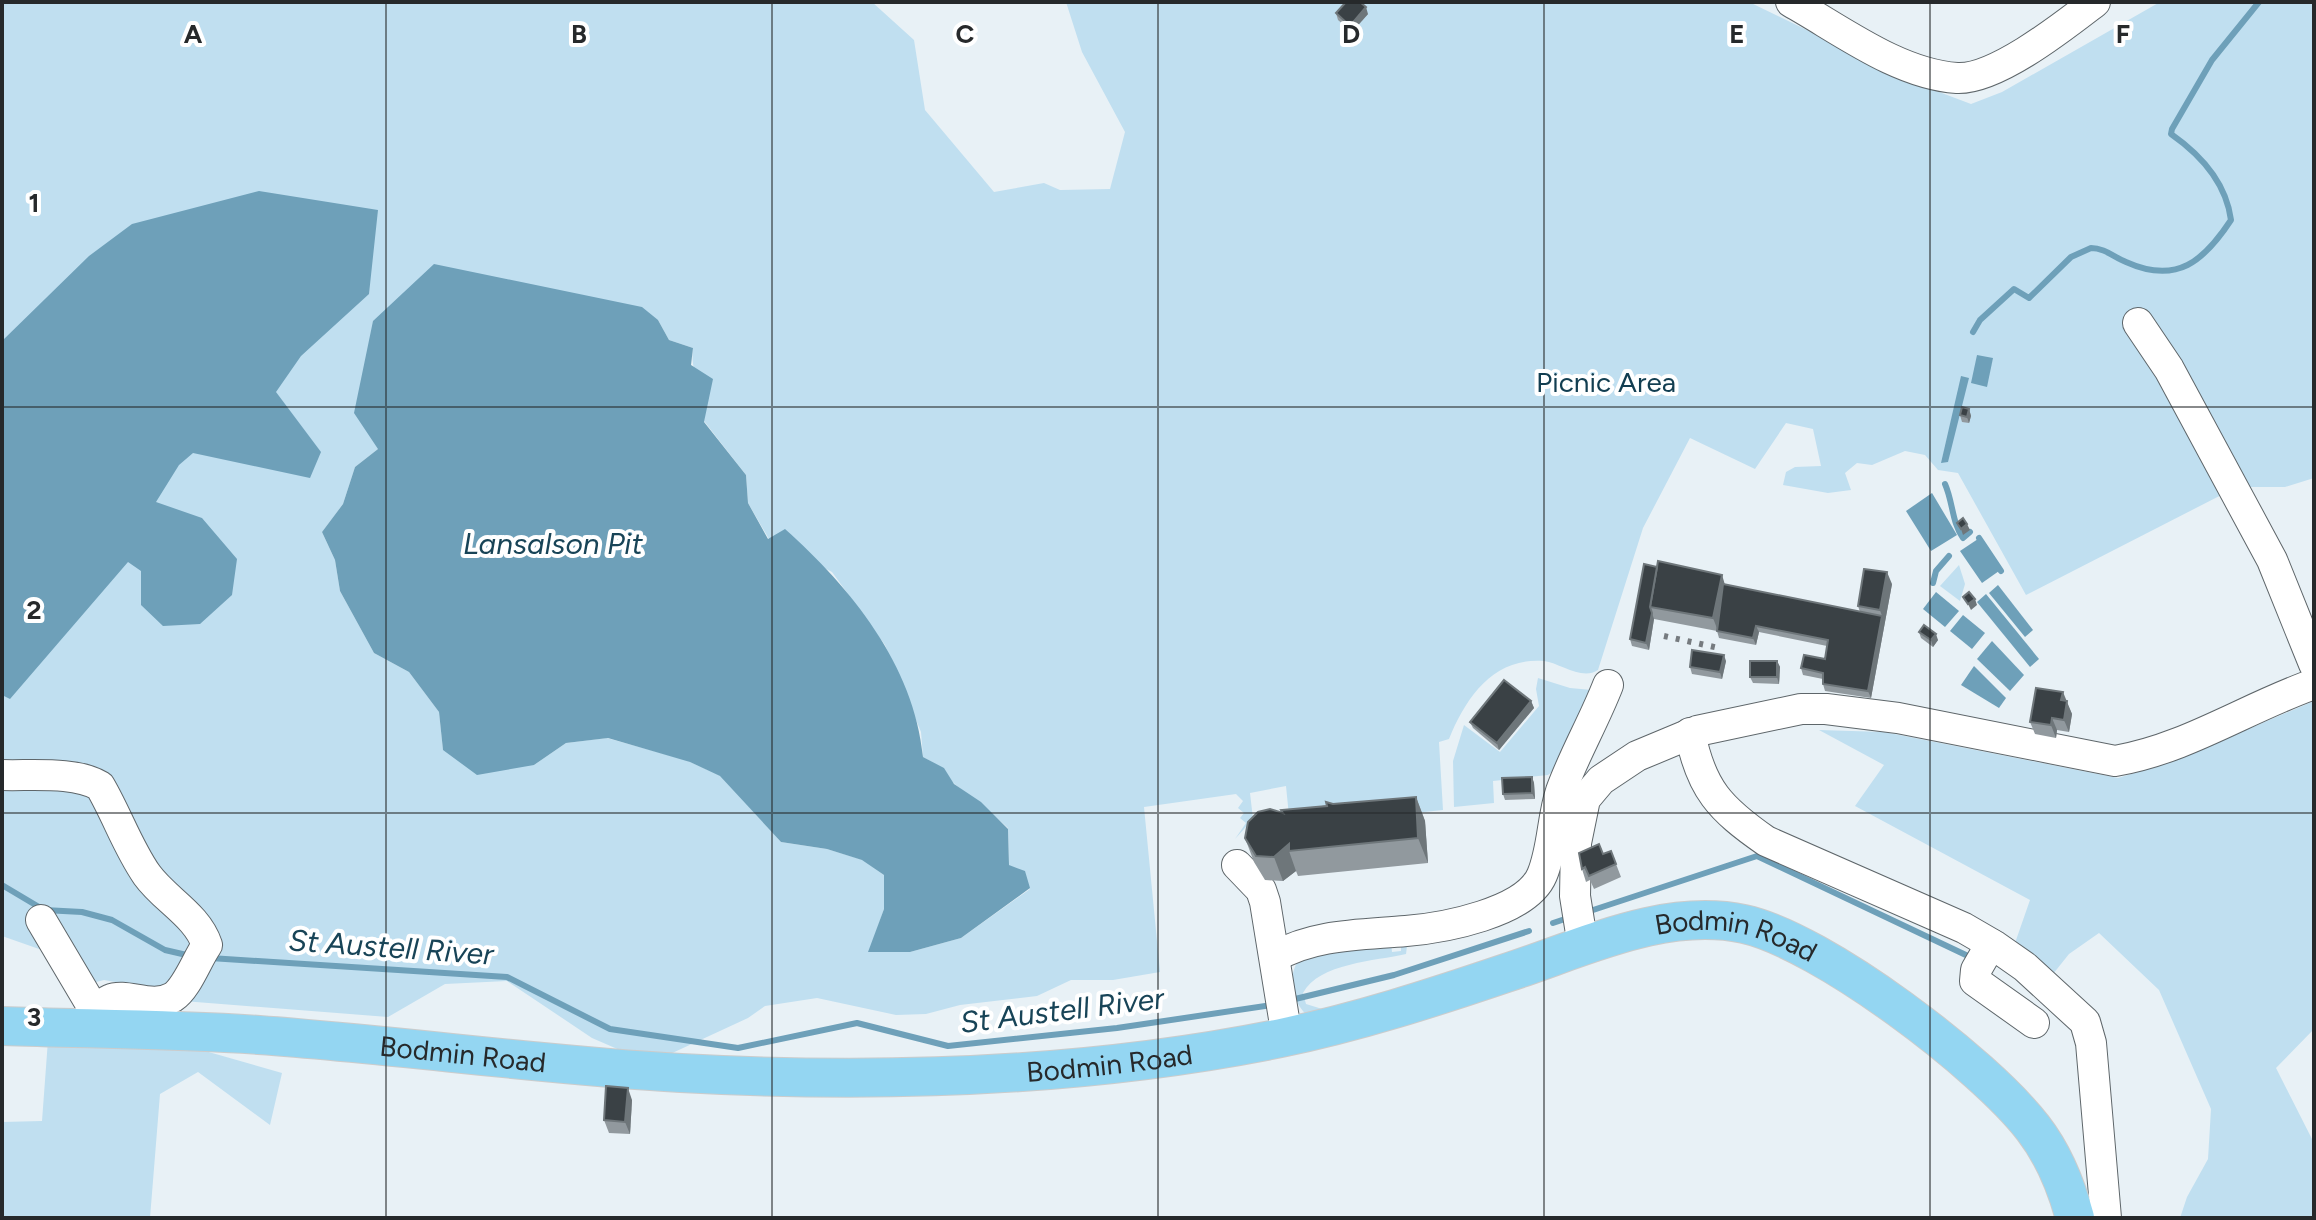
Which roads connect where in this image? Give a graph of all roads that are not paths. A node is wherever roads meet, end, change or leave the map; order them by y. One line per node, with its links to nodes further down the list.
1 (1791, 2): 2 (lane)
2 (2095, 2)
3 (2138, 323): 4 (lane)
4 (2314, 664)
5 (2314, 684): 7 (lane)
6 (1608, 685): 13 (lane)
7 (1690, 733): 11 (lane); 12 (lane)
8 (2, 775): 15 (lane)
9 (1237, 865): 13 (lane)
10 (41, 920): 15 (lane)
11 (1580, 928): 14 (main road, Bodmin Road); 18 (main road, Bodmin Road)
12 (1991, 944): 16 (lane); 19 (lane)
13 (1275, 957): 14 (lane)
14 (1284, 1017): 15 (main road, Bodmin Road)
15 (95, 1021): 17 (main road, Bodmin Road)
16 (2034, 1023)
17 (2, 1026)
18 (2075, 1218)
19 (2106, 1218)

